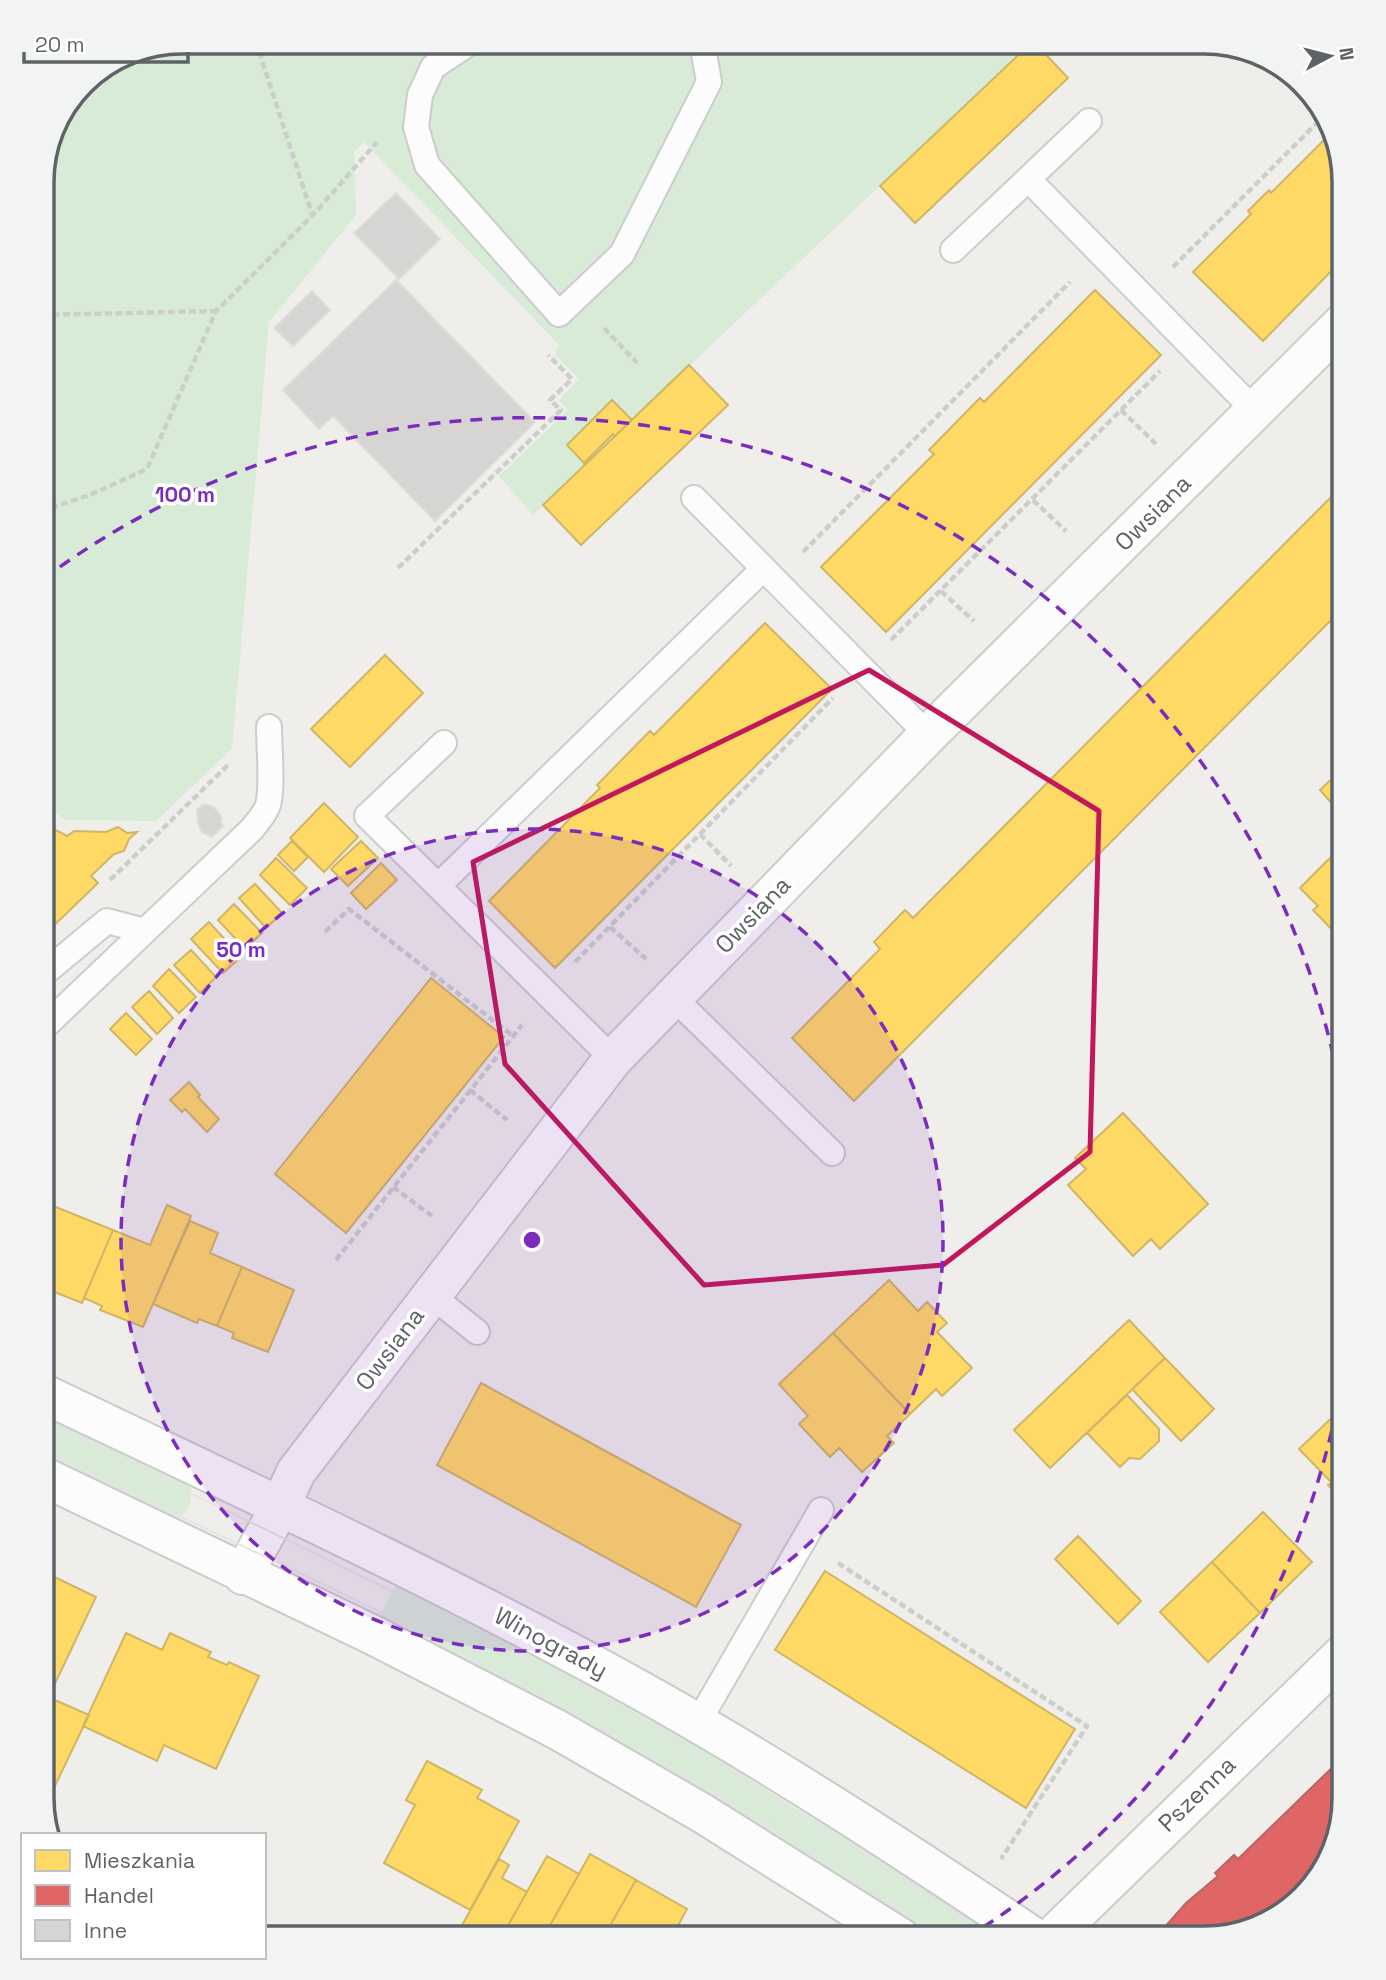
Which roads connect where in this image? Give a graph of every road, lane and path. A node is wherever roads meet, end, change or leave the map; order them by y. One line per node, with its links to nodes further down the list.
1 (260, 55): 8 (path)
2 (451, 55): 3 (lane)
3 (704, 55)
4 (1089, 121): 7 (lane)
5 (1317, 123): 10 (path)
6 (381, 137): 8 (path)
7 (1028, 179): 9 (lane); 18 (lane)
8 (313, 215): 11 (path)
9 (953, 250)
10 (1170, 271)
11 (216, 311): 12 (path); 22 (path)
12 (55, 315)
13 (602, 325): 16 (path)
14 (1332, 334): 18 (street, Owsiana)
15 (547, 354): 24 (path)
16 (637, 363)
17 (1121, 410): 19 (path)
18 (1254, 410): 29 (street, Owsiana)
19 (1158, 446)
20 (694, 498): 25 (lane)
21 (1033, 500): 23 (path)
22 (55, 506)
23 (1071, 536)
24 (398, 568)
25 (763, 569): 29 (lane); 35 (lane)
26 (941, 591): 27 (path)
27 (980, 627)
28 (270, 727): 37 (lane)
29 (929, 735): 41 (street, Owsiana)
30 (444, 743): 35 (lane)
31 (235, 759): 34 (path)
32 (700, 834): 33 (path)
33 (737, 873)
34 (107, 883)
35 (438, 886): 44 (lane)
36 (610, 927): 39 (path)
37 (145, 931): 40 (lane); 42 (lane)
38 (325, 932): 43 (path)
39 (649, 962)
40 (55, 965)
41 (673, 997): 44 (street, Owsiana); 47 (lane)
42 (54, 1018)
43 (513, 1036)
44 (612, 1059): 50 (street, Owsiana)
45 (470, 1090): 46 (path)
46 (511, 1124)
47 (832, 1153)
48 (393, 1187): 49 (path)
49 (436, 1219)
50 (431, 1295): 51 (lane); 54 (street, Owsiana)
51 (477, 1332)
52 (54, 1399): 54 (street, Winogrady)
53 (54, 1482): 57 (street)
54 (281, 1507): 57 (street, Owsiana); 59 (street, Winogrady)
55 (821, 1510): 59 (lane)
56 (831, 1558): 60 (path)
57 (243, 1575): 61 (street)
58 (1332, 1664): 63 (street, Pszenna)
59 (697, 1724): 62 (street, Winogrady)
60 (996, 1866)
61 (881, 1926)
62 (1017, 1926)
63 (1063, 1926)

